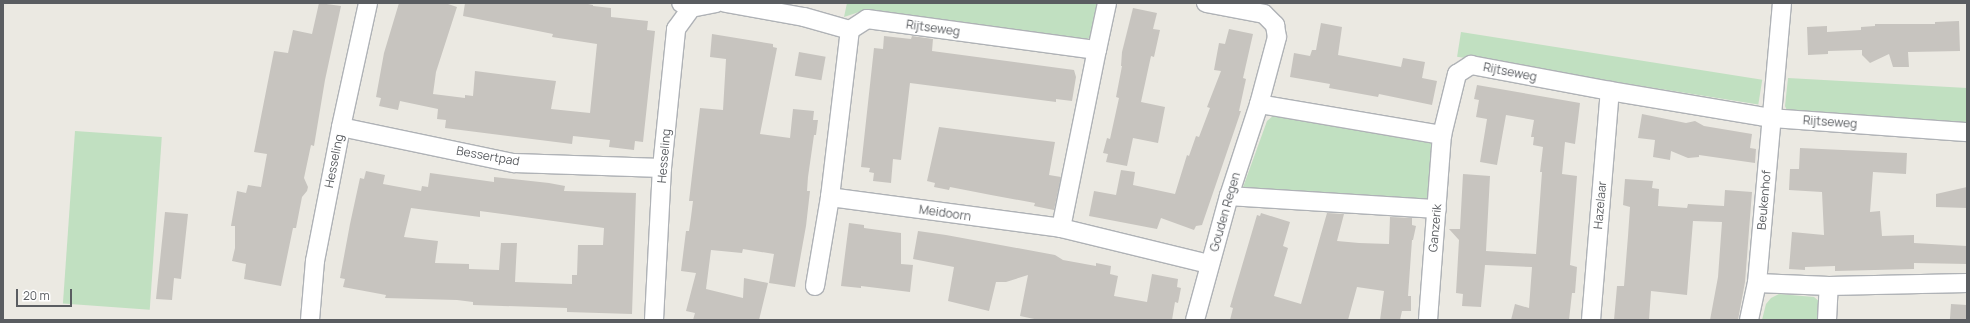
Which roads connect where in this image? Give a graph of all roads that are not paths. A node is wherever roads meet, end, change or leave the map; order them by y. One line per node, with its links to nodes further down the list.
1 (368, 3): 13 (street, Hesseling)
2 (717, 3): 7 (street)
3 (726, 3): 8 (street)
4 (1107, 3): 9 (street)
5 (1206, 3): 11 (street)
6 (1782, 3): 12 (street, Beukenhof)
7 (686, 6): 16 (street, Hesseling)
8 (850, 30): 9 (street, Rijtseweg); 18 (street)
9 (1097, 50): 20 (street)
10 (1610, 91): 12 (street, Rijtseweg); 15 (street, Rijtseweg); 30 (street, Hazelaar)
11 (1259, 104): 15 (street); 17 (street, Gouden Regen)
12 (1771, 118): 14 (street, Rijtseweg); 22 (street, Beukenhof)
13 (341, 127): 16 (street, Bessertpad); 26 (street, Hesseling)
14 (1967, 132)
15 (1442, 135): 19 (street, Ganzerik)
16 (662, 168): 27 (street, Hesseling)
17 (1229, 196): 19 (street); 21 (street, Gouden Regen)
18 (830, 197): 20 (street, Meidoorn); 24 (street)
19 (1437, 209): 29 (street, Ganzerik)
20 (1061, 228): 21 (street, Meidoorn)
21 (1210, 264): 28 (street, Gouden Regen)
22 (1757, 283): 25 (street); 31 (street, Beukenhof)
23 (1967, 283): 25 (street)
24 (815, 286)
25 (1829, 286): 32 (street)
26 (310, 320)
27 (654, 320)
28 (1195, 320)
29 (1428, 320)
30 (1591, 320)
31 (1749, 320)
32 (1827, 320)

